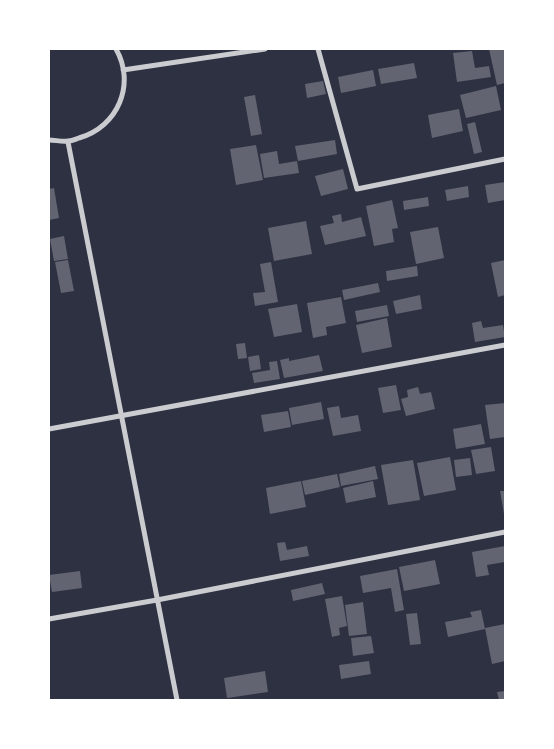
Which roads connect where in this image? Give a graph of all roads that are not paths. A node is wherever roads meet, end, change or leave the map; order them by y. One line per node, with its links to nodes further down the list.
1 (116, 49): 4 (street)
2 (265, 49): 4 (street)
3 (318, 49): 7 (street)
4 (124, 70): 6 (street)
5 (49, 140): 6 (street)
6 (68, 142): 9 (street)
7 (505, 159)
8 (505, 345): 9 (street)
9 (121, 415): 10 (street); 12 (street)
10 (49, 429)
11 (505, 532): 12 (street)
12 (157, 600): 13 (street); 14 (street)
13 (49, 619)
14 (177, 700)

